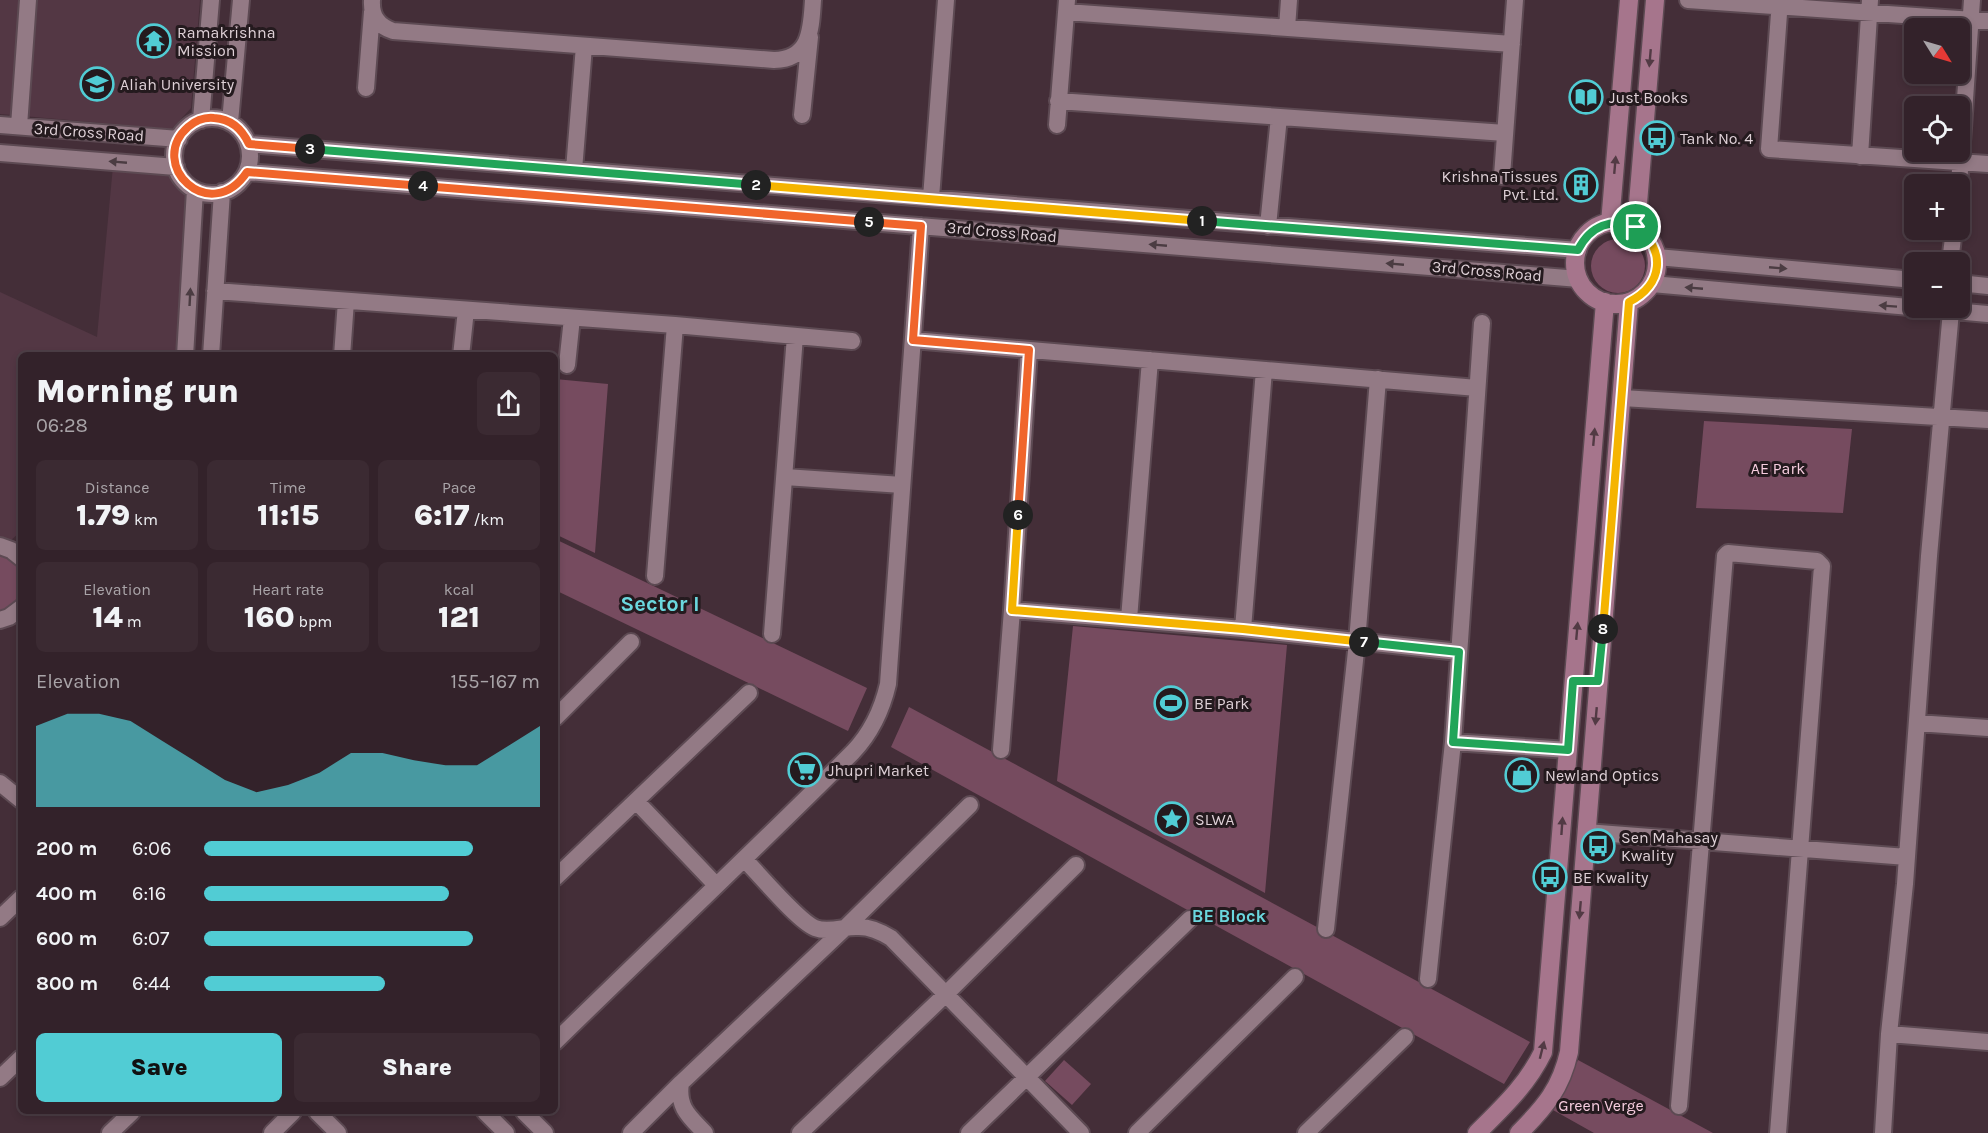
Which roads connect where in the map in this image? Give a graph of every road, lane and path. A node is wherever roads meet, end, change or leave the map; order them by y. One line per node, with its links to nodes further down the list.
1 (28, 0): 31 (street)
2 (211, 0): 27 (street)
3 (241, 0): 28 (street)
4 (813, 0): 19 (street)
5 (945, 0): 50 (street)
6 (1289, 0): 18 (street)
7 (1515, 0): 20 (street)
8 (1629, 0): 54 (main road, one-way to 8)
9 (1655, 0): 57 (main road, one-way to 57)
10 (1688, 0): 12 (street)
11 (1972, 0): 16 (street)
12 (1779, 3): 15 (street); 36 (street)
13 (372, 6): 21 (street); 22 (street)
14 (1066, 6): 18 (street); 24 (street)
15 (1870, 6): 16 (street); 36 (street)
16 (1971, 20): 17 (street); 23 (street)
17 (1988, 21)
18 (1287, 28): 20 (street)
19 (810, 36): 21 (street); 25 (street)
20 (1512, 44): 32 (street)
21 (584, 46): 42 (street)
22 (366, 88)
23 (1966, 96)
24 (1059, 101): 26 (street); 29 (street)
25 (802, 115)
26 (1279, 117): 32 (street); 55 (street)
27 (201, 120): 28 (street); 33 (street)
28 (230, 122): 34 (street)
29 (1057, 125)
30 (0, 126): 31 (street, 3rd Cross Road)
31 (19, 126): 33 (street, 3rd Cross Road)
32 (1505, 133): 44 (street)
33 (179, 139): 41 (street)
34 (249, 144): 40 (street, 3rd Cross Road); 43 (street)
35 (0, 153): 41 (street, one-way to 35)
36 (1860, 156): 37 (street)
37 (1904, 158)
38 (1970, 162): 39 (street)
39 (1988, 164)
40 (516, 166): 42 (street, 3rd Cross Road); 49 (street)
41 (176, 167): 46 (street)
42 (574, 170): 45 (street, 3rd Cross Road)
43 (247, 172): 47 (street); 49 (street, 3rd Cross Road)
44 (1502, 176)
45 (664, 177): 48 (street, 3rd Cross Road); 51 (street)
46 (195, 190): 47 (street); 88 (street, one-way to 46)
47 (222, 192): 71 (street)
48 (853, 192): 50 (street, 3rd Cross Road); 52 (street)
49 (513, 194): 51 (street, 3rd Cross Road)
50 (931, 198): 53 (street, 3rd Cross Road)
51 (662, 206): 52 (street, 3rd Cross Road)
52 (852, 220): 56 (street, 3rd Cross Road)
53 (1198, 221): 55 (street, 3rd Cross Road); 60 (street)
54 (1610, 223): 57 (main road); 61 (main road)
55 (1268, 225): 58 (street, 3rd Cross Road)
56 (921, 226): 60 (street, 3rd Cross Road, one-way to 56); 85 (street)
57 (1636, 227): 62 (main road)
58 (1325, 230): 59 (street, 3rd Cross Road); 63 (street)
59 (1490, 243): 61 (street, 3rd Cross Road); 64 (street)
60 (1196, 248): 63 (street, 3rd Cross Road)
61 (1578, 250): 66 (main road)
62 (1657, 257): 65 (street, one-way to 65); 68 (main road)
63 (1322, 258): 64 (street, 3rd Cross Road, one-way to 63)
64 (1486, 271): 66 (street, 3rd Cross Road)
65 (1862, 276): 67 (street); 75 (street)
66 (1579, 279): 73 (main road)
67 (1904, 279)
68 (1652, 284): 74 (main road); 75 (street, one-way to 68)
69 (1970, 284): 70 (street)
70 (1988, 286)
71 (215, 291): 72 (street); 89 (street)
72 (346, 301): 77 (street); 90 (street)
73 (1605, 302): 74 (main road); 110 (main road, one-way to 73)
74 (1629, 302): 97 (main road)
75 (1860, 304): 76 (street, one-way to 75)
76 (1904, 307)
77 (466, 310): 80 (street); 91 (street)
78 (1970, 313): 79 (street)
79 (1988, 314)
80 (572, 318): 83 (street); 93 (street)
81 (1950, 318): 98 (street)
82 (1482, 323): 96 (street)
83 (675, 324): 84 (street); 102 (street)
84 (795, 336): 86 (street); 100 (street)
85 (913, 340): 87 (street); 101 (street)
86 (852, 341)
87 (1029, 350): 92 (street); 103 (street)
88 (185, 352)
89 (211, 352)
90 (342, 352)
91 (461, 352)
92 (1150, 360): 94 (street); 104 (street)
93 (567, 365)
94 (1264, 370): 95 (street); 105 (street)
95 (1378, 380): 96 (street); 108 (street)
96 (1476, 388): 109 (street)
97 (1622, 398): 98 (street); 111 (main road)
98 (1941, 416): 99 (street); 114 (street)
99 (1988, 420)
100 (785, 477): 101 (street); 106 (street)
101 (902, 485): 127 (street)
102 (655, 576)
103 (1012, 610): 104 (street); 117 (street)
104 (1129, 619): 105 (street)
105 (1243, 629): 108 (street)
106 (772, 634)
107 (631, 642): 113 (street)
108 (1357, 642): 109 (street); 135 (street)
109 (1459, 652): 116 (street)
110 (1573, 681): 111 (main road); 118 (main road)
111 (1598, 681): 123 (main road, one-way to 123)
112 (749, 693): 121 (street)
113 (558, 715)
114 (1917, 723): 115 (street); 126 (street)
115 (1988, 728)
116 (1453, 742): 118 (street); 137 (street)
117 (1001, 750)
118 (1568, 750): 146 (main road, one-way to 118)
119 (0, 783): 120 (street)
120 (18, 798)
121 (636, 801): 129 (street); 130 (street)
122 (970, 805): 134 (street)
123 (1586, 831): 124 (street); 148 (main road, one-way to 148)
124 (1702, 841): 125 (street); 125 (street); 149 (street)
125 (1801, 849): 126 (street); 169 (street)
126 (1907, 857): 139 (street)
127 (745, 860): 130 (street); 134 (street)
128 (1076, 865): 138 (street)
129 (558, 875)
130 (716, 885): 141 (street)
131 (18, 901): 132 (street)
132 (0, 918)
133 (1190, 919): 145 (street)
134 (845, 928): 138 (street); 147 (street)
135 (1326, 929)
136 (1296, 977): 165 (street)
137 (1428, 979)
138 (946, 994): 145 (street); 162 (street)
139 (1889, 1034): 142 (street); 170 (street)
140 (1405, 1037): 166 (street)
141 (558, 1039)
142 (1988, 1042)
143 (18, 1061): 144 (street)
144 (0, 1078)
145 (1028, 1078): 163 (street); 164 (street)
146 (1528, 1078): 148 (main road); 167 (main road)
147 (681, 1083): 155 (street); 161 (street)
148 (1553, 1095): 168 (main road)
149 (1679, 1106)
150 (130, 1114): 156 (street)
151 (291, 1114): 157 (street)
152 (319, 1114): 158 (street)
153 (487, 1114): 159 (street)
154 (526, 1114): 160 (street)
155 (631, 1132)
156 (110, 1133)
157 (272, 1133)
158 (338, 1133)
159 (506, 1133)
160 (545, 1133)
161 (705, 1133)
162 (800, 1133)
163 (969, 1133)
164 (1081, 1133)
165 (1137, 1133)
166 (1306, 1133)
167 (1476, 1133)
168 (1519, 1133)
169 (1778, 1133)
170 (1883, 1133)

